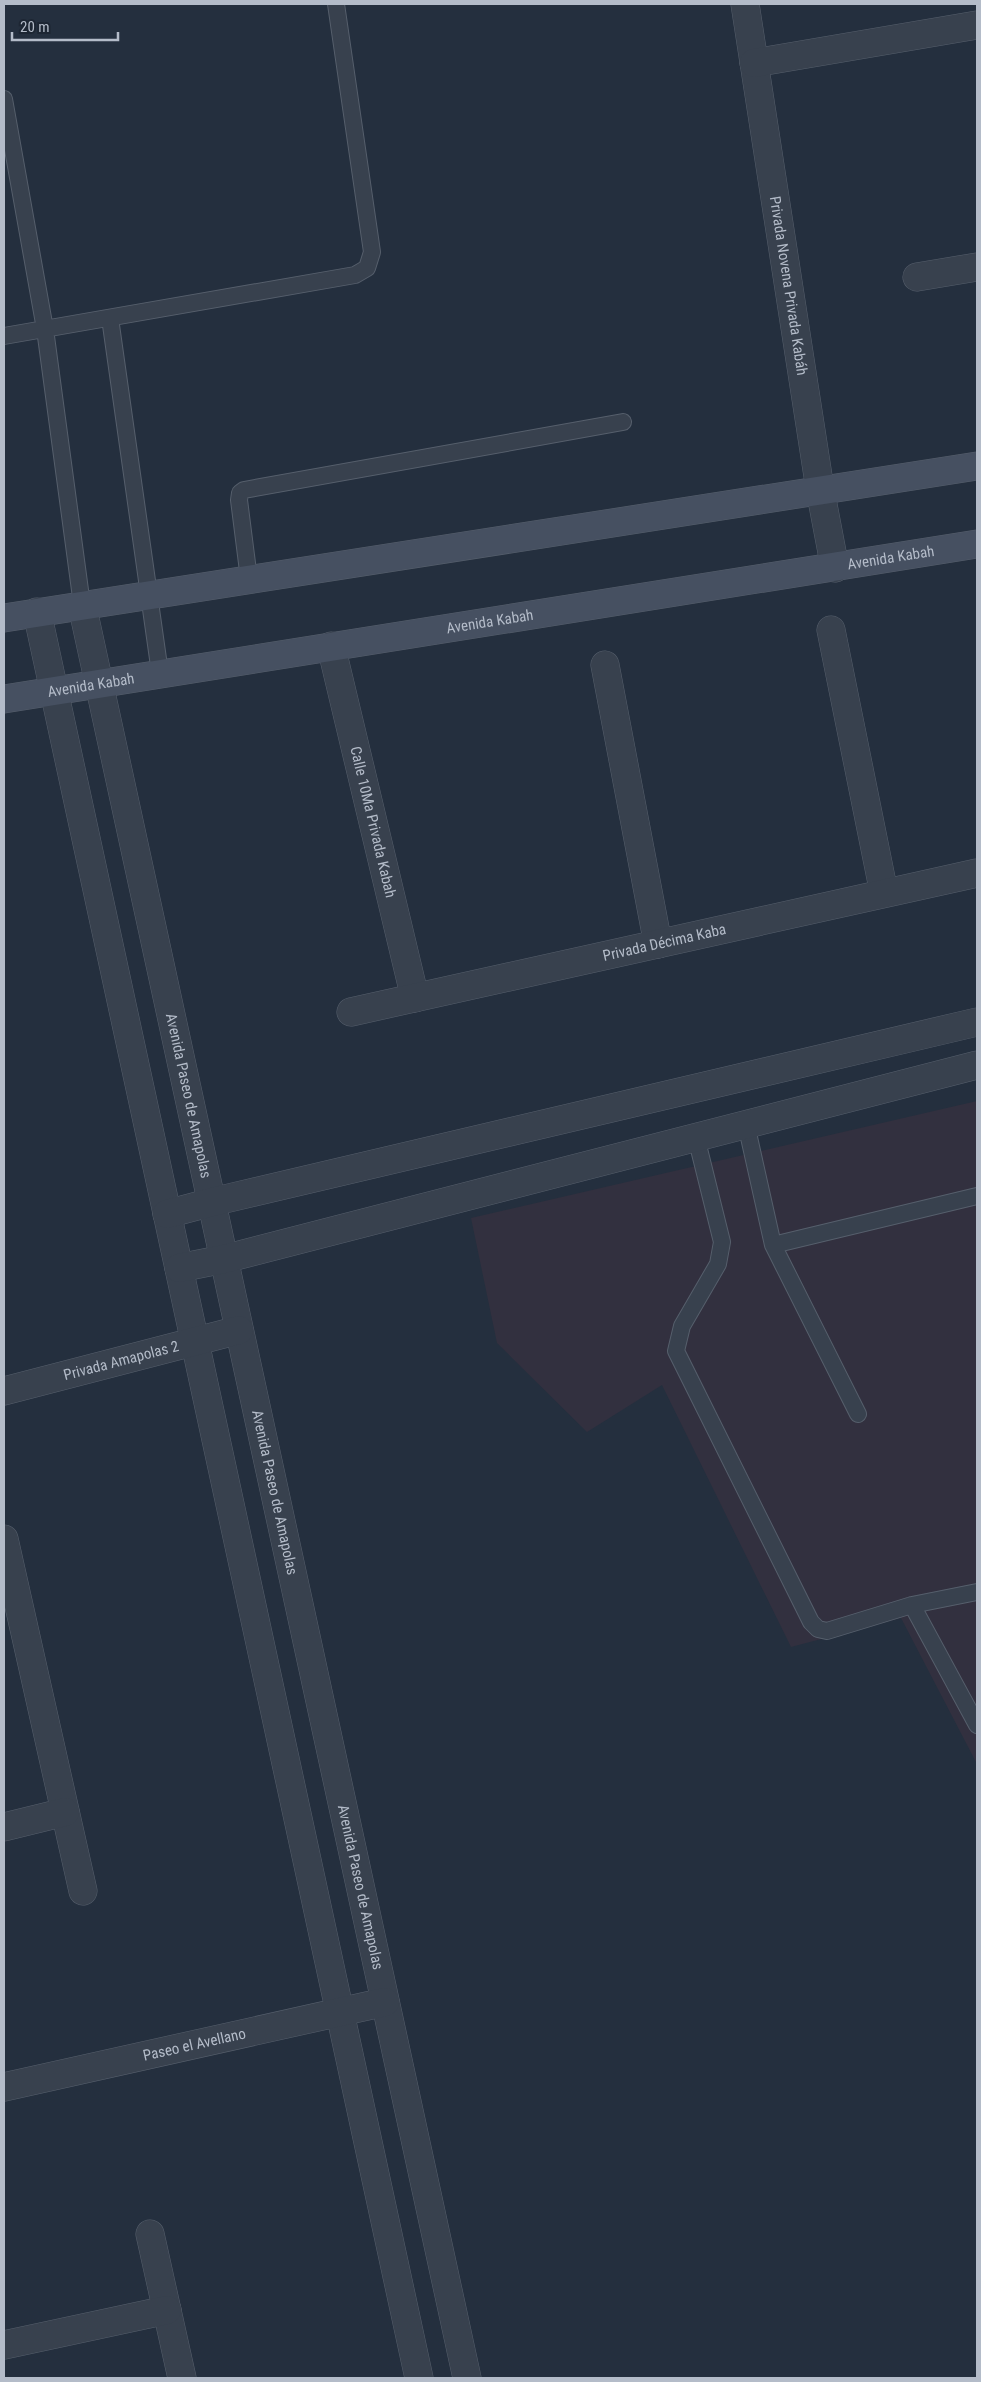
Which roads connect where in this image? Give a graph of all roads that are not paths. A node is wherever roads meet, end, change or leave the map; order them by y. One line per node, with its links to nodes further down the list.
1 (336, 4): 8 (lane)
2 (745, 4): 4 (street, Privada Novena Privada Kabáh)
3 (977, 25): 4 (street)
4 (754, 63): 13 (street, Privada Novena Privada Kabáh)
5 (4, 99): 9 (lane)
6 (977, 267): 7 (street)
7 (917, 277)
8 (110, 318): 9 (lane); 17 (lane)
9 (45, 329): 10 (lane); 18 (lane)
10 (4, 336)
11 (623, 422): 16 (lane)
12 (977, 466): 13 (main road)
13 (820, 489): 15 (street, Privada Novena Privada Kabáh); 16 (main road)
14 (977, 544): 15 (main road, Avenida Kabah)
15 (835, 568): 22 (main road, Avenida Kabah)
16 (249, 580): 17 (main road)
17 (149, 595): 18 (main road); 24 (lane)
18 (82, 605): 19 (main road); 25 (street, Avenida Paseo de Amapolas)
19 (37, 612): 20 (main road); 26 (street)
20 (4, 618)
21 (831, 630): 29 (street)
22 (331, 646): 24 (main road, Avenida Kabah); 31 (street, Calle 10Ma Privada Kabah)
23 (605, 665): 30 (street)
24 (160, 673): 25 (main road, Avenida Kabah)
25 (99, 683): 26 (main road, Avenida Kabah); 38 (street, Avenida Paseo de Amapolas)
26 (54, 690): 27 (main road, Avenida Kabah); 39 (street)
27 (4, 699)
28 (977, 873): 29 (street, Privada Décima Kaba)
29 (884, 893): 30 (street, Privada Décima Kaba)
30 (658, 944): 31 (street, Privada Décima Kaba)
31 (415, 998): 32 (street, Privada Décima Kaba)
32 (351, 1012)
33 (977, 1022): 38 (street)
34 (977, 1065): 35 (street)
35 (746, 1124): 36 (street); 40 (lane)
36 (696, 1137): 41 (street); 50 (lane)
37 (977, 1196): 40 (lane)
38 (212, 1202): 39 (street); 41 (street, Avenida Paseo de Amapolas)
39 (167, 1214): 42 (street)
40 (773, 1245): 46 (lane)
41 (224, 1258): 42 (street); 43 (street, Avenida Paseo de Amapolas)
42 (179, 1268): 44 (street)
43 (239, 1330): 44 (street, Privada Amapolas 2); 55 (street, Avenida Paseo de Amapolas)
44 (195, 1342): 45 (street, Privada Amapolas 2); 56 (street)
45 (4, 1391)
46 (858, 1414)
47 (4, 1539): 48 (street)
48 (8, 1581): 52 (street)
49 (977, 1592): 50 (lane)
50 (912, 1605): 51 (lane)
51 (977, 1725)
52 (65, 1812): 53 (street); 54 (street)
53 (4, 1826)
54 (83, 1891)
55 (385, 2002): 56 (street, Paseo el Avellano); 63 (street, Avenida Paseo de Amapolas)
56 (340, 2014): 57 (street, Paseo el Avellano); 62 (street)
57 (4, 2087)
58 (150, 2234): 59 (street)
59 (167, 2310): 60 (street); 61 (street)
60 (4, 2345)
61 (182, 2378)
62 (419, 2378)
63 (467, 2378)

